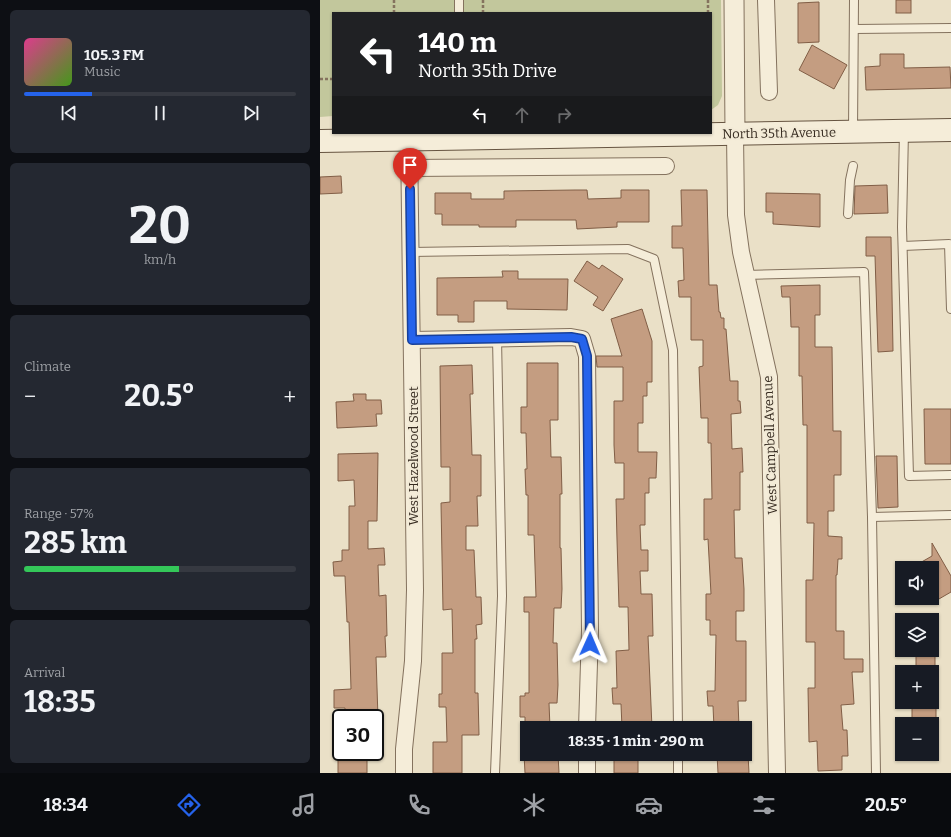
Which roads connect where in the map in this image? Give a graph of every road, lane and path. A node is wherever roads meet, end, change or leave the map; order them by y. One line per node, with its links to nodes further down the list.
1 (394, 0): 8 (path)
2 (459, 0): 9 (lane)
3 (483, 0): 10 (path)
4 (708, 0): 11 (path)
5 (734, 0): 20 (street, West Campbell Avenue)
6 (766, 0): 16 (street)
7 (854, 0): 13 (lane)
8 (394, 12)
9 (459, 12)
10 (483, 12)
11 (708, 12)
12 (951, 28): 13 (lane)
13 (855, 29): 19 (lane)
14 (320, 79): 15 (path)
15 (332, 79)
16 (769, 92)
17 (951, 130): 18 (main road, North 35th Avenue)
18 (904, 131): 19 (main road, North 35th Avenue); 29 (lane)
19 (853, 132): 20 (main road, North 35th Avenue)
20 (735, 134): 21 (main road, North 35th Avenue); 31 (street, West Campbell Avenue)
21 (462, 136): 22 (main road, North 35th Avenue)
22 (409, 139): 23 (main road, North 35th Avenue); 26 (street, West Hazelwood Street)
23 (320, 141)
24 (666, 166): 26 (street)
25 (853, 166): 27 (lane)
26 (409, 168): 30 (street, West Hazelwood Street)
27 (848, 214)
28 (950, 244): 29 (lane); 32 (lane)
29 (903, 246): 35 (lane)
30 (410, 252): 34 (street, West Hazelwood Street); 39 (lane)
31 (745, 275): 37 (lane); 46 (street, West Campbell Avenue)
32 (951, 309)
33 (497, 338): 34 (street); 38 (street); 43 (lane)
34 (412, 340): 42 (street, West Hazelwood Street)
35 (951, 475)
36 (951, 515): 37 (lane)
37 (872, 517): 47 (lane)
38 (587, 721)
39 (678, 721)
40 (587, 761): 44 (street)
41 (678, 761): 45 (lane)
42 (404, 773)
43 (495, 773)
44 (587, 773)
45 (678, 773)
46 (778, 773)
47 (876, 773)

